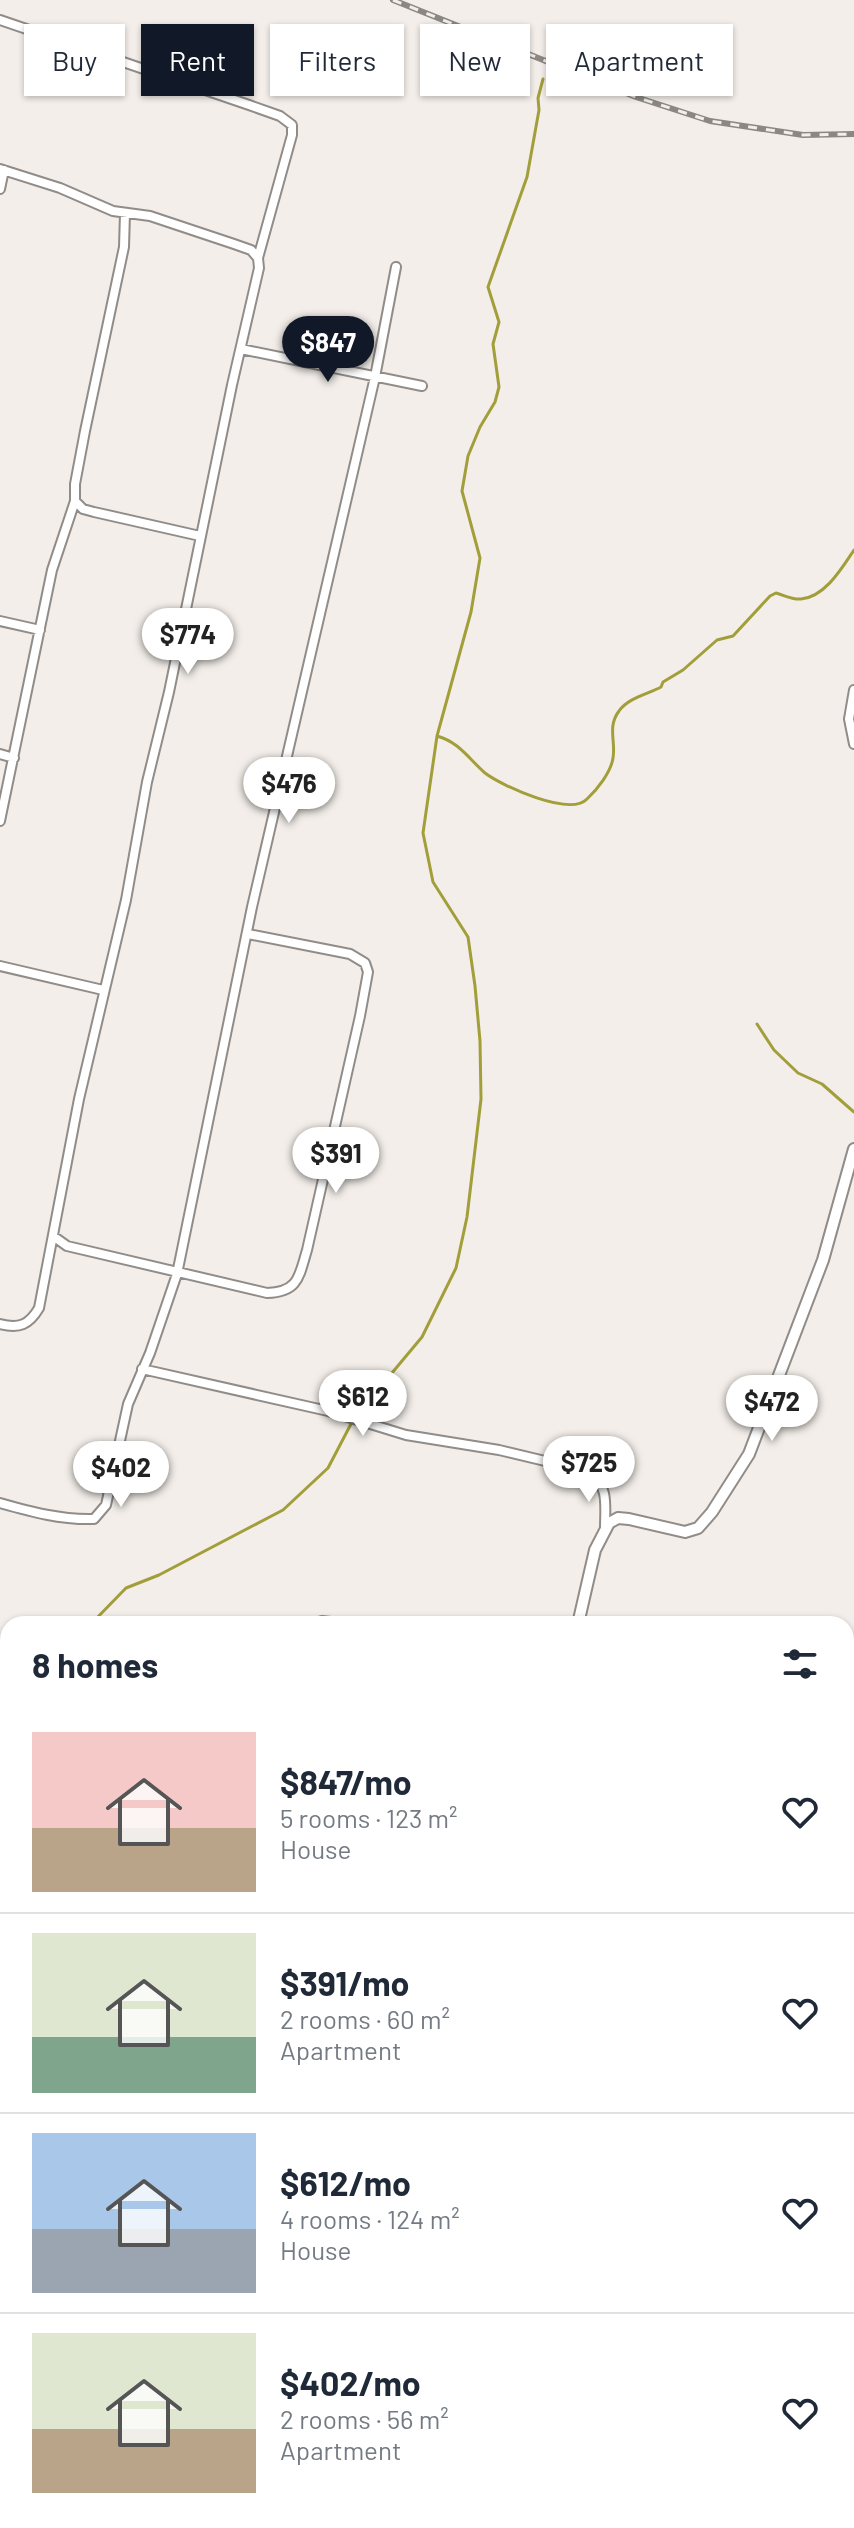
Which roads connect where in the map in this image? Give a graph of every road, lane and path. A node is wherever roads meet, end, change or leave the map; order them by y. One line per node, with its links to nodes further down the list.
1 (0, 20): 5 (street)
2 (2, 170): 3 (street); 4 (street)
3 (0, 189)
4 (125, 213): 5 (street); 10 (street)
5 (258, 258): 7 (street)
6 (396, 267): 8 (street)
7 (241, 349): 8 (street); 11 (street)
8 (375, 377): 9 (street); 20 (street)
9 (422, 386)
10 (75, 501): 11 (street); 13 (street)
11 (200, 536): 22 (street)
12 (0, 621): 13 (street)
13 (40, 630): 18 (street)
14 (854, 690): 15 (street)
15 (852, 712): 16 (street)
16 (854, 744)
17 (0, 754): 18 (street)
18 (14, 758): 19 (street)
19 (0, 821)
20 (248, 934): 25 (street); 25 (street)
21 (0, 966): 22 (street)
22 (103, 990): 24 (street)
23 (854, 1149): 29 (street)
24 (53, 1236): 25 (street); 26 (street)
25 (177, 1274): 27 (street)
26 (0, 1324)
27 (142, 1369): 28 (street); 29 (street)
28 (0, 1503)
29 (605, 1528): 30 (street)
30 (580, 1616)

